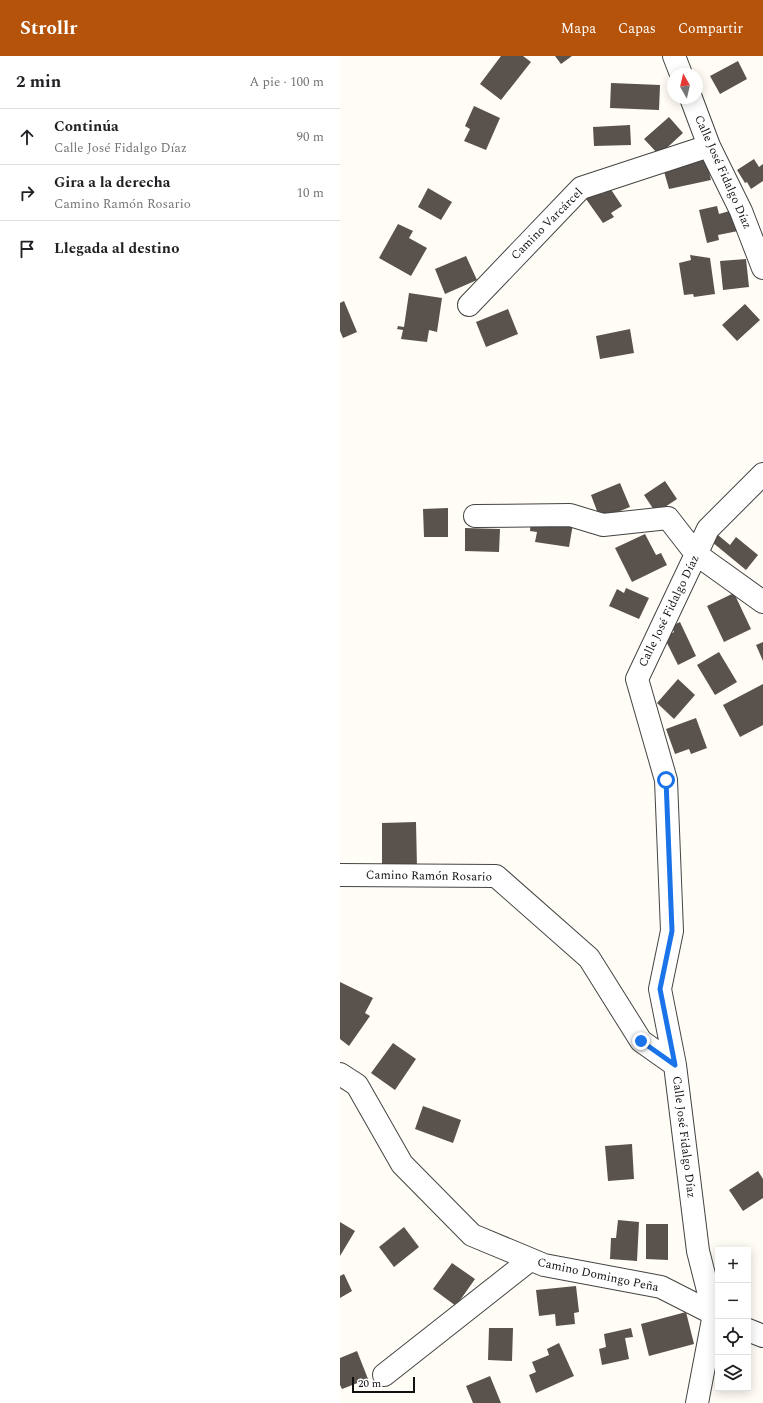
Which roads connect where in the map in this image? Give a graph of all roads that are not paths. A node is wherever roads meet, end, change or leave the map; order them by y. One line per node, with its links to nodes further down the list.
1 (674, 56): 2 (street)
2 (679, 68)
3 (693, 104): 4 (street, Calle José Fidalgo Díaz)
4 (709, 146): 5 (street, Calle José Fidalgo Díaz); 6 (street, Camino Varcárcel)
5 (763, 268)
6 (469, 305)
7 (763, 474): 9 (street, Calle José Fidalgo Díaz)
8 (475, 516): 9 (street)
9 (696, 554): 10 (street); 12 (street, Calle José Fidalgo Díaz)
10 (763, 602)
11 (340, 874): 12 (street, Camino Ramón Rosario)
12 (675, 1065): 15 (street, Calle José Fidalgo Díaz)
13 (340, 1074): 14 (street, Camino Domingo Peña)
14 (530, 1260): 16 (street, Camino Domingo Peña); 20 (street)
15 (715, 1311)
16 (715, 1314)
17 (715, 1319): 21 (street)
18 (751, 1331): 19 (street)
19 (763, 1336)
20 (384, 1375)
21 (697, 1403)

